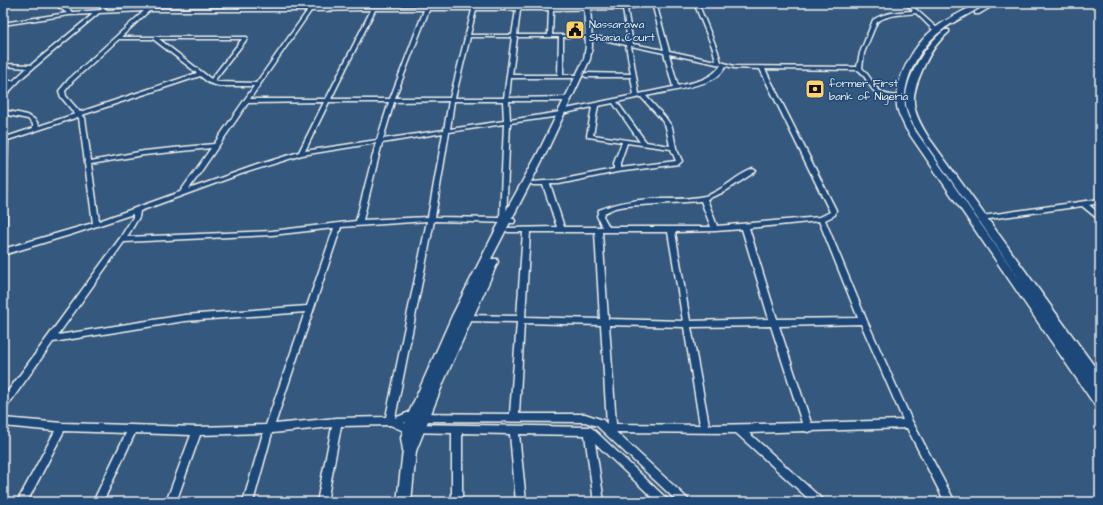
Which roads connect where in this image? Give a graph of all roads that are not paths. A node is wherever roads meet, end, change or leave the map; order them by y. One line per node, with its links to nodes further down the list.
1 (55, 3): 24 (street)
2 (99, 3): 21 (street)
3 (194, 3): 19 (street)
4 (314, 3): 20 (street)
5 (650, 3): 13 (street)
6 (654, 3): 35 (street)
7 (696, 3): 36 (street)
8 (907, 3): 23 (street)
9 (982, 3): 26 (main road)
10 (994, 3): 53 (main road)
11 (476, 6): 15 (street); 16 (street); 27 (street)
12 (589, 6): 13 (street); 17 (street); 31 (main road)
13 (627, 6): 34 (street)
14 (374, 9): 15 (street); 20 (street); 56 (street)
15 (427, 9): 57 (street)
16 (518, 9): 17 (street); 28 (street)
17 (551, 9): 29 (street)
18 (148, 10): 19 (street); 21 (street); 32 (street)
19 (189, 10): 20 (street)
20 (309, 10): 49 (street)
21 (105, 11): 22 (street)
22 (98, 12): 24 (street); 38 (street)
23 (917, 12): 26 (street); 40 (street)
24 (72, 14): 25 (street)
25 (3, 24)
26 (936, 30): 53 (main road)
27 (468, 36): 28 (street); 58 (street)
28 (514, 36): 29 (street); 42 (street)
29 (550, 36): 30 (street)
30 (561, 36): 31 (street); 43 (street)
31 (590, 37): 34 (street); 44 (main road)
32 (119, 38): 33 (street); 64 (street)
33 (154, 38): 41 (street); 46 (street)
34 (629, 44): 35 (street); 45 (street)
35 (667, 51): 36 (street); 50 (street)
36 (721, 64): 39 (street); 50 (street)
37 (3, 65): 38 (street)
38 (32, 67): 48 (street)
39 (762, 67): 40 (street); 88 (street)
40 (860, 69): 53 (street)
41 (200, 74): 46 (street); 64 (street)
42 (510, 76): 43 (street); 54 (street)
43 (560, 76): 44 (street)
44 (582, 76): 45 (street); 55 (main road); 63 (main road)
45 (633, 76): 52 (street)
46 (211, 82): 49 (street)
47 (3, 83): 48 (street)
48 (14, 83): 51 (street)
49 (258, 85): 59 (street)
50 (676, 88): 52 (street)
51 (3, 95)
52 (640, 96): 60 (street); 72 (street)
53 (905, 98): 86 (main road); 111 (main road)
54 (506, 99): 55 (street); 58 (street); 65 (street)
55 (568, 99): 63 (main road)
56 (328, 100): 57 (street); 59 (street); 73 (street)
57 (392, 100): 58 (street); 68 (street)
58 (452, 100): 67 (street)
59 (248, 101): 71 (street)
60 (615, 102): 61 (street); 70 (street)
61 (595, 106): 63 (street); 69 (street)
62 (3, 112): 66 (street)
63 (563, 113): 65 (street); 77 (main road); 90 (main road)
64 (79, 114): 66 (street); 74 (street)
65 (507, 123): 67 (street); 90 (street)
66 (36, 129): 80 (street)
67 (446, 132): 68 (street); 87 (street)
68 (379, 142): 73 (street); 89 (street)
69 (626, 142): 70 (street); 75 (street)
70 (644, 143): 72 (street)
71 (214, 146): 74 (street); 79 (street)
72 (673, 148): 75 (street)
73 (301, 153): 79 (street)
74 (87, 163): 91 (street)
75 (617, 170): 78 (street)
76 (753, 171): 81 (street)
77 (533, 183): 78 (street); 90 (main road)
78 (546, 183): 95 (street)
79 (182, 193): 84 (street)
80 (3, 197): 92 (street)
81 (703, 198): 96 (street); 98 (street)
82 (1100, 201): 83 (street)
83 (1083, 203): 85 (street); 86 (street)
84 (137, 210): 91 (street); 100 (street)
85 (1100, 217)
86 (982, 218): 110 (main road)
87 (431, 219): 89 (street); 90 (street); 117 (street)
88 (821, 219): 94 (street); 106 (street)
89 (359, 223): 93 (street)
90 (507, 223): 97 (street); 103 (main road); 113 (main road)
91 (96, 224): 101 (street)
92 (3, 225)
93 (338, 225): 100 (street); 102 (street)
94 (745, 227): 96 (street); 107 (street)
95 (561, 229): 97 (street); 98 (street)
96 (714, 229): 99 (street)
97 (527, 230): 104 (street)
98 (603, 230): 99 (street); 105 (street)
99 (671, 230): 108 (street)
100 (122, 240): 109 (street)
101 (3, 252)
102 (310, 309): 109 (street); 124 (street)
103 (465, 318): 104 (street); 113 (main road)
104 (520, 319): 105 (street); 114 (street)
105 (604, 321): 108 (street); 122 (street)
106 (863, 321): 107 (street); 118 (street)
107 (774, 323): 108 (street); 123 (street)
108 (686, 324): 127 (street)
109 (51, 339): 112 (street)
110 (1100, 384)
111 (1100, 403)
112 (3, 404)
113 (418, 417): 114 (street); 117 (street); 121 (main road)
114 (514, 417): 122 (street)
115 (3, 422): 119 (street)
116 (337, 422): 117 (street); 124 (street); 135 (street)
117 (392, 422): 121 (street)
118 (909, 424): 123 (street); 143 (street)
119 (62, 427): 120 (street); 131 (street)
120 (132, 428): 129 (street); 132 (street)
121 (414, 428): 125 (street); 136 (main road)
122 (609, 428): 127 (street); 141 (street)
123 (808, 428): 128 (street)
124 (269, 429): 129 (street); 134 (street)
125 (457, 429): 126 (street); 137 (street)
126 (514, 429): 130 (street); 138 (street)
127 (705, 429): 128 (street)
128 (738, 429): 142 (street)
129 (197, 431): 133 (street)
130 (589, 431): 139 (street); 140 (street)
131 (22, 502)
132 (98, 502)
133 (171, 502)
134 (248, 502)
135 (322, 502)
136 (404, 502)
137 (457, 502)
138 (521, 502)
139 (599, 502)
140 (664, 502)
141 (684, 502)
142 (819, 502)
143 (950, 502)

